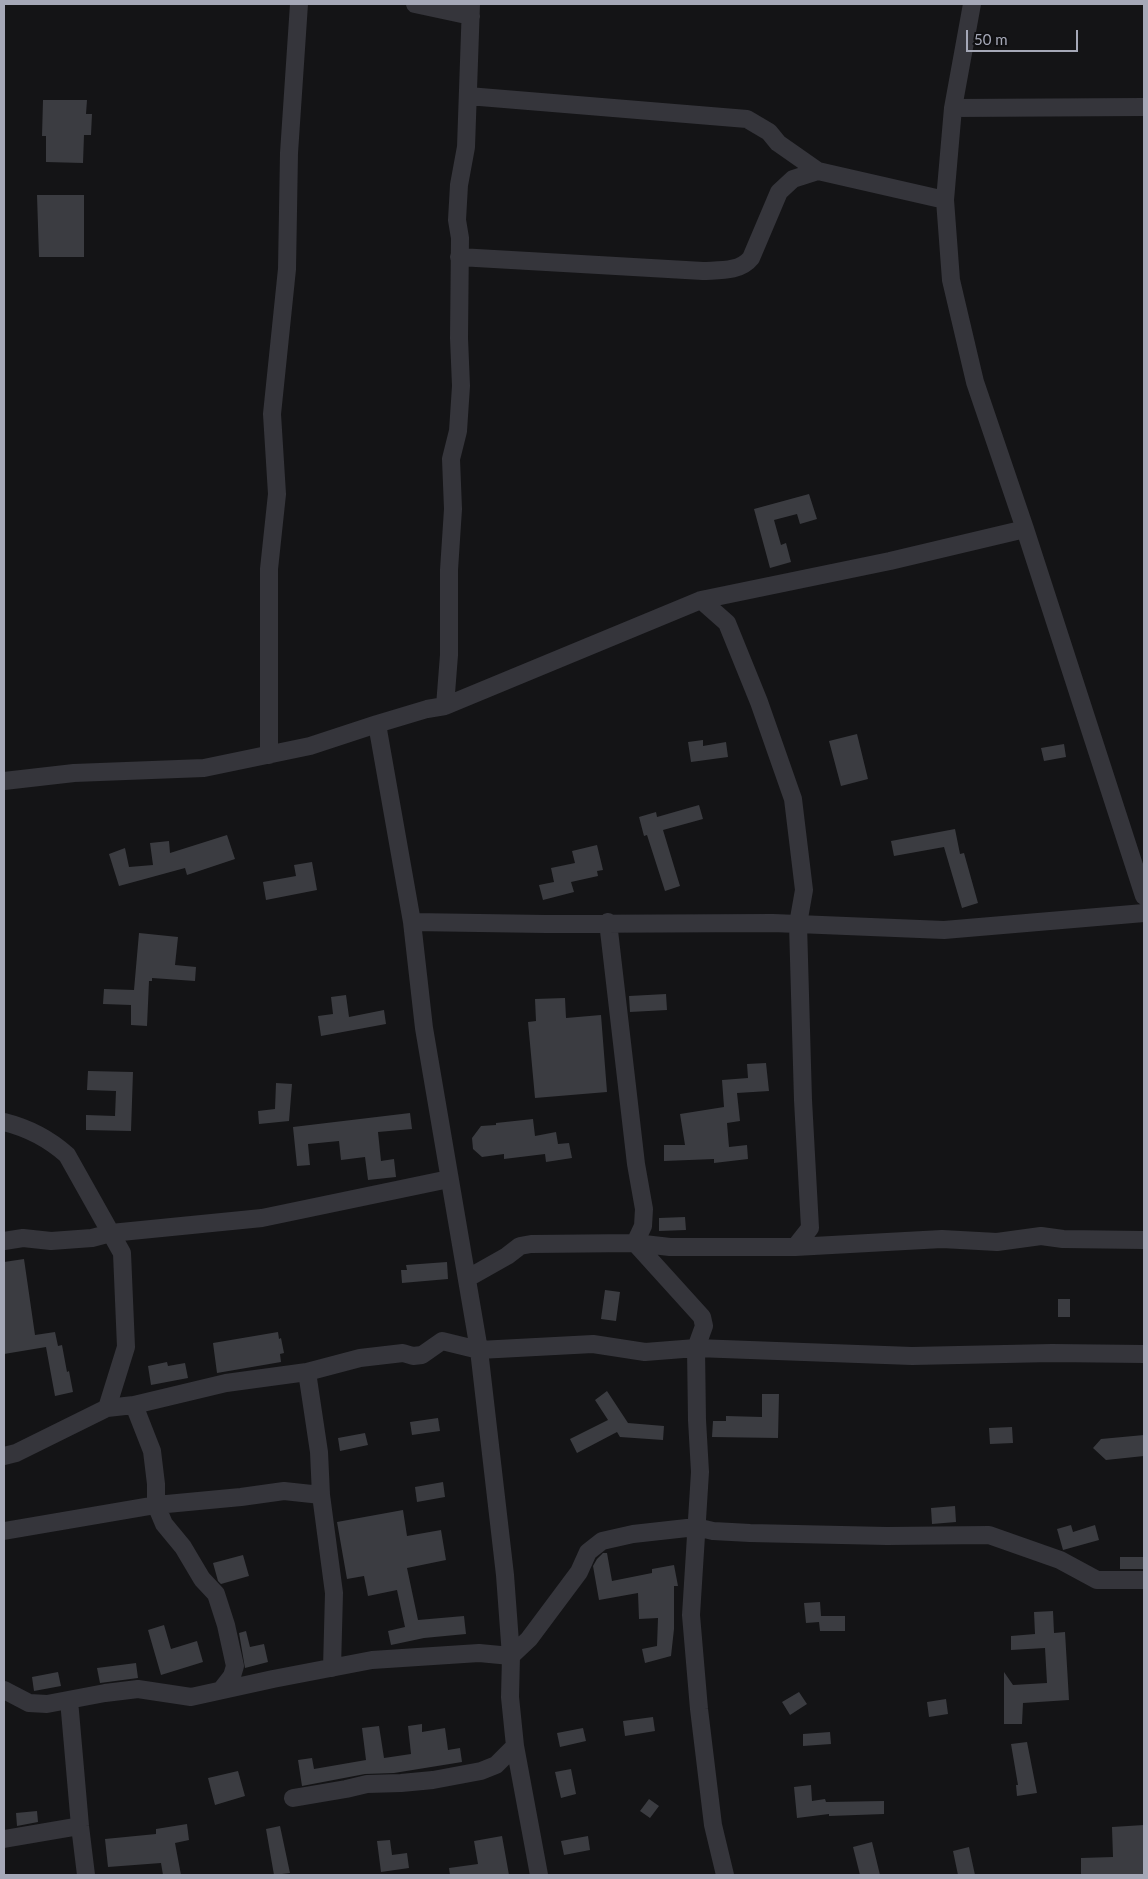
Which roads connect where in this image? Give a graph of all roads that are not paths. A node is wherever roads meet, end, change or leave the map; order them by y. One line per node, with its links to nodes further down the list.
1 (299, 4): 15 (street)
2 (415, 4): 4 (street)
3 (972, 4): 7 (street)
4 (471, 10): 5 (street)
5 (468, 96): 8 (street); 10 (street)
6 (1144, 107): 7 (street)
7 (953, 108): 9 (street)
8 (818, 171): 9 (street); 10 (street)
9 (946, 200): 11 (street)
10 (459, 257): 13 (street)
11 (1025, 529): 12 (street); 17 (street)
12 (701, 600): 13 (street); 21 (street)
13 (445, 706): 14 (street)
14 (376, 724): 15 (street); 19 (street)
15 (269, 755): 16 (street)
16 (4, 781)
17 (1144, 896)
18 (1144, 913): 21 (street)
19 (412, 922): 20 (street); 23 (street)
20 (608, 922): 21 (street); 27 (street)
21 (798, 924): 28 (street)
22 (4, 1122): 24 (street)
23 (449, 1179): 24 (street); 29 (street)
24 (111, 1233): 26 (street); 35 (street)
25 (1144, 1240): 28 (street)
26 (4, 1241)
27 (635, 1243): 28 (street); 29 (street); 30 (street)
28 (795, 1247)
29 (468, 1278): 31 (street)
30 (696, 1348): 31 (street); 32 (street); 39 (street)
31 (479, 1350): 33 (street); 42 (street)
32 (1144, 1354)
33 (307, 1372): 34 (street); 37 (street)
34 (134, 1405): 35 (street); 38 (street)
35 (108, 1408): 36 (street)
36 (4, 1456)
37 (321, 1495): 38 (street); 43 (street)
38 (156, 1505): 40 (street); 44 (street)
39 (696, 1527): 41 (street); 42 (street); 53 (street)
40 (4, 1531)
41 (1144, 1580)
42 (511, 1656): 43 (street); 47 (street)
43 (332, 1668): 44 (street)
44 (222, 1690): 46 (street)
45 (7, 1696): 46 (street)
46 (69, 1700): 49 (street)
47 (515, 1746): 48 (street); 52 (street)
48 (293, 1798)
49 (80, 1826): 50 (street); 51 (street)
50 (4, 1839)
51 (86, 1875)
52 (539, 1875)
53 (725, 1875)

